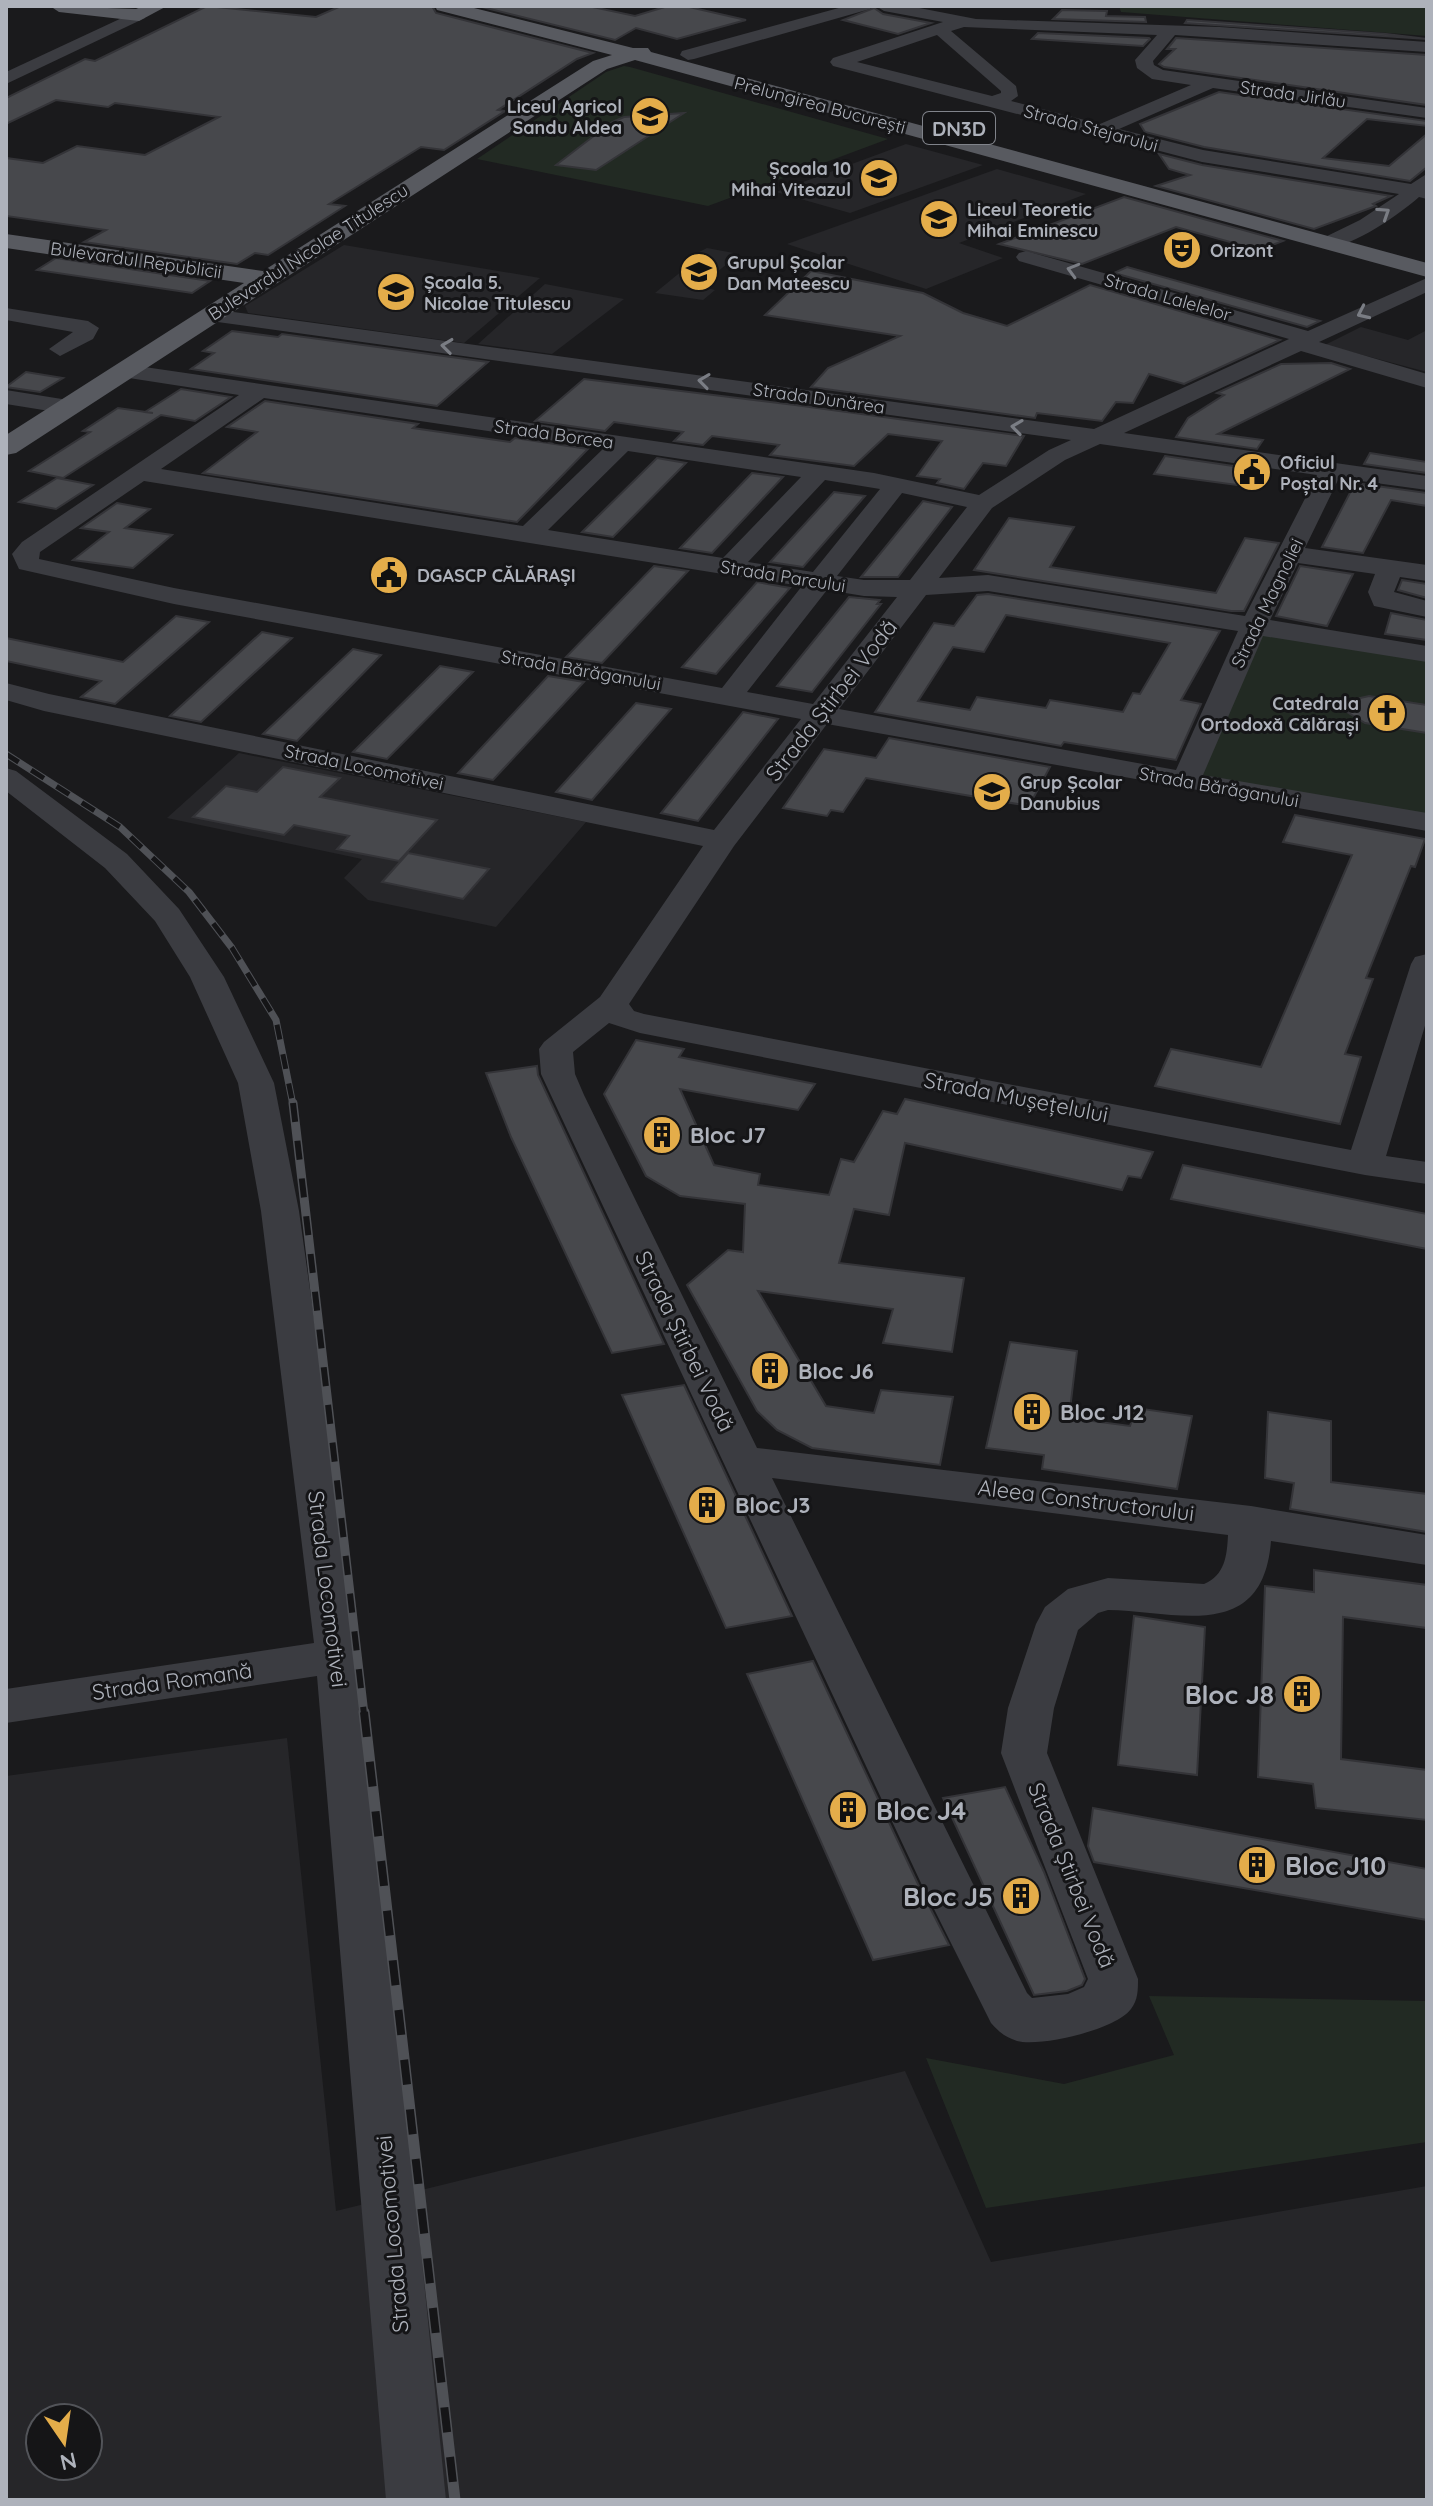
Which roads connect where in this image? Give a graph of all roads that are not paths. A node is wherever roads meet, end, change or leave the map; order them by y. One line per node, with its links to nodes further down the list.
1 (59, 6): 8 (main road)
2 (158, 6): 8 (main road)
3 (444, 6): 15 (main road, Prelungirea București / DN3D)
4 (491, 6): 15 (main road, Prelungirea București / DN3D)
5 (818, 6): 15 (street, Bulevardul Nicolae Titulescu)
6 (864, 6): 16 (street)
7 (884, 6): 9 (street)
8 (139, 15): 19 (street)
9 (969, 23): 10 (street, Strada Stejarului); 11 (street); 12 (street)
10 (939, 29): 22 (street); 22 (street, Strada Stejarului)
11 (1170, 31): 13 (street); 17 (street)
12 (1033, 43)
13 (1427, 47)
14 (1123, 54): 17 (street)
15 (639, 55): 16 (main road, Prelungirea București / DN3D); 28 (main road, Prelungirea București / DN3D); 32 (main road, Bulevardul Nicolae Titulescu)
16 (688, 55): 26 (main road, Prelungirea București / DN3D)
17 (1149, 55): 21 (street, Strada Jirlău)
18 (6, 56): 19 (street)
19 (44, 61): 20 (street)
20 (6, 79)
21 (1210, 83): 23 (street, Strada Jirlău); 24 (street)
22 (993, 102): 24 (street, Strada Stejarului)
23 (1427, 113)
24 (1101, 130): 25 (street, Strada Stejarului)
25 (1423, 188): 26 (street, one-way to 25)
26 (1351, 232): 28 (street); 29 (main road, Prelungirea București / DN3D)
27 (6, 241): 32 (main road, Bulevardul Republicii)
28 (1328, 243): 31 (main road, Prelungirea București / DN3D)
29 (1427, 252)
30 (1026, 257): 36 (street, Strada Lalelelor, one-way to 30)
31 (1427, 270)
32 (266, 279): 35 (main road, Bulevardul Nicolae Titulescu)
33 (1427, 284): 36 (street, Strada Știrbei Vodă, one-way to 36)
34 (6, 314): 37 (street)
35 (211, 315): 38 (main road, Bulevardul Nicolae Titulescu); 43 (street, Strada Dunărea, one-way to 35)
36 (1304, 341): 39 (street, Strada Lalelelor); 43 (street, Strada Știrbei Vodă)
37 (60, 349)
38 (124, 371): 40 (street, Strada Borcea); 42 (main road, Bulevardul Nicolae Titulescu)
39 (1427, 381)
40 (259, 391): 44 (street, Strada Borcea); 47 (street, Strada Bărăganului)
41 (6, 397): 42 (street)
42 (68, 407): 45 (main road, Bulevardul Nicolae Titulescu)
43 (1094, 438): 46 (street, Strada Dunărea); 51 (street, Strada Știrbei Vodă)
44 (622, 444): 48 (street, Strada Borcea); 52 (street)
45 (6, 447)
46 (1331, 470): 49 (street, Strada Dunărea); 53 (street, Strada Magnoliei)
47 (140, 473): 52 (street, Strada Parcului); 63 (street, Strada Bărăganului)
48 (817, 474): 50 (street, Strada Borcea); 54 (street)
49 (1427, 483)
50 (896, 484): 51 (street, Strada Borcea); 57 (street)
51 (983, 503): 58 (street, Strada Știrbei Vodă)
52 (528, 535): 54 (street, Strada Parcului)
53 (1290, 554): 55 (street); 60 (street, Strada Magnoliei)
54 (729, 567): 57 (street, Strada Parcului)
55 (1390, 568): 56 (street); 59 (street)
56 (1427, 573)
57 (819, 581): 58 (street, Strada Parcului); 63 (street)
58 (916, 590): 60 (street, Strada Parcului); 64 (street, Strada Știrbei Vodă)
59 (1427, 609)
60 (1253, 627): 61 (street, Strada Parcului); 66 (street, Strada Magnoliei)
61 (1427, 654)
62 (6, 691): 68 (street, Strada Locomotivei)
63 (729, 697): 64 (street, Strada Bărăganului)
64 (822, 714): 66 (street, Strada Bărăganului); 68 (street, Strada Știrbei Vodă)
65 (6, 777): 76 (street, Strada Locomotivei)
66 (1186, 781): 67 (street, Strada Bărăganului)
67 (1427, 822)
68 (722, 841): 70 (street, Strada Știrbei Vodă)
69 (1427, 964): 71 (street)
70 (612, 1004): 71 (street, Strada Mușețelului); 73 (street, Strada Știrbei Vodă)
71 (1365, 1164): 72 (street, Strada Mușețelului)
72 (1427, 1173)
73 (743, 1461): 74 (street, Aleea Constructorului); 74 (street, Strada Știrbei Vodă)
74 (1251, 1521): 75 (street, Aleea Constructorului)
75 (1427, 1550)
76 (338, 1656): 77 (street, Strada Romană); 78 (street, Strada Locomotivei)
77 (6, 1706)
78 (416, 2500)

